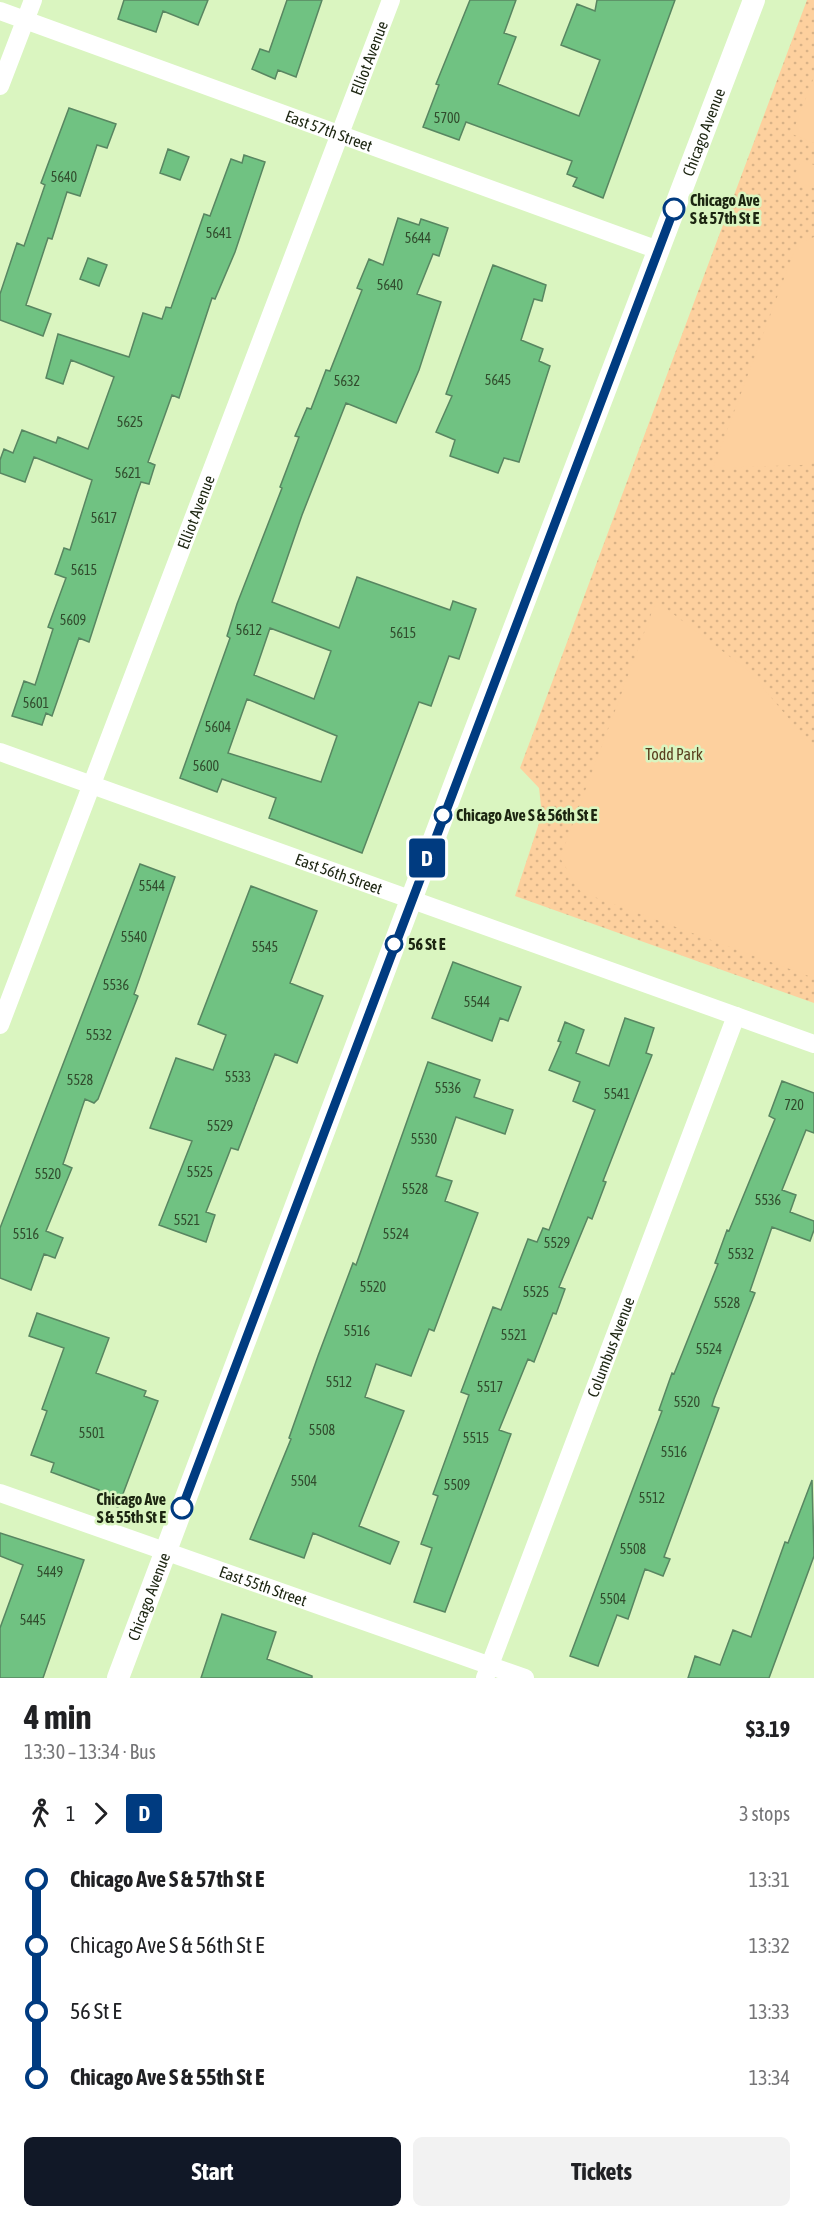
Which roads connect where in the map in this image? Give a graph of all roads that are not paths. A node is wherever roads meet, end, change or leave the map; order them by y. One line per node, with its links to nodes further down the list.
1 (33, 0): 5 (street)
2 (391, 0): 7 (street, Elliot Avenue)
3 (754, 0): 8 (street, Chicago Avenue)
4 (0, 11): 5 (street, East 57th Street)
5 (26, 20): 6 (street); 7 (street, East 57th Street)
6 (0, 86)
7 (339, 136): 8 (street, East 57th Street); 10 (street, Elliot Avenue)
8 (658, 250): 11 (street, Chicago Avenue)
9 (0, 752): 10 (street, East 56th Street)
10 (91, 785): 11 (street, East 56th Street); 13 (street, Elliot Avenue)
11 (411, 899): 12 (street, East 56th Street); 16 (street, Chicago Avenue)
12 (736, 1016): 14 (street, East 56th Street); 17 (street, Columbus Avenue)
13 (0, 1025)
14 (814, 1044)
15 (0, 1493): 16 (street, East 55th Street)
16 (165, 1553): 17 (street, East 55th Street); 18 (street, Chicago Avenue)
17 (488, 1672): 19 (street, East 55th Street)
18 (118, 1678)
19 (525, 1678)

